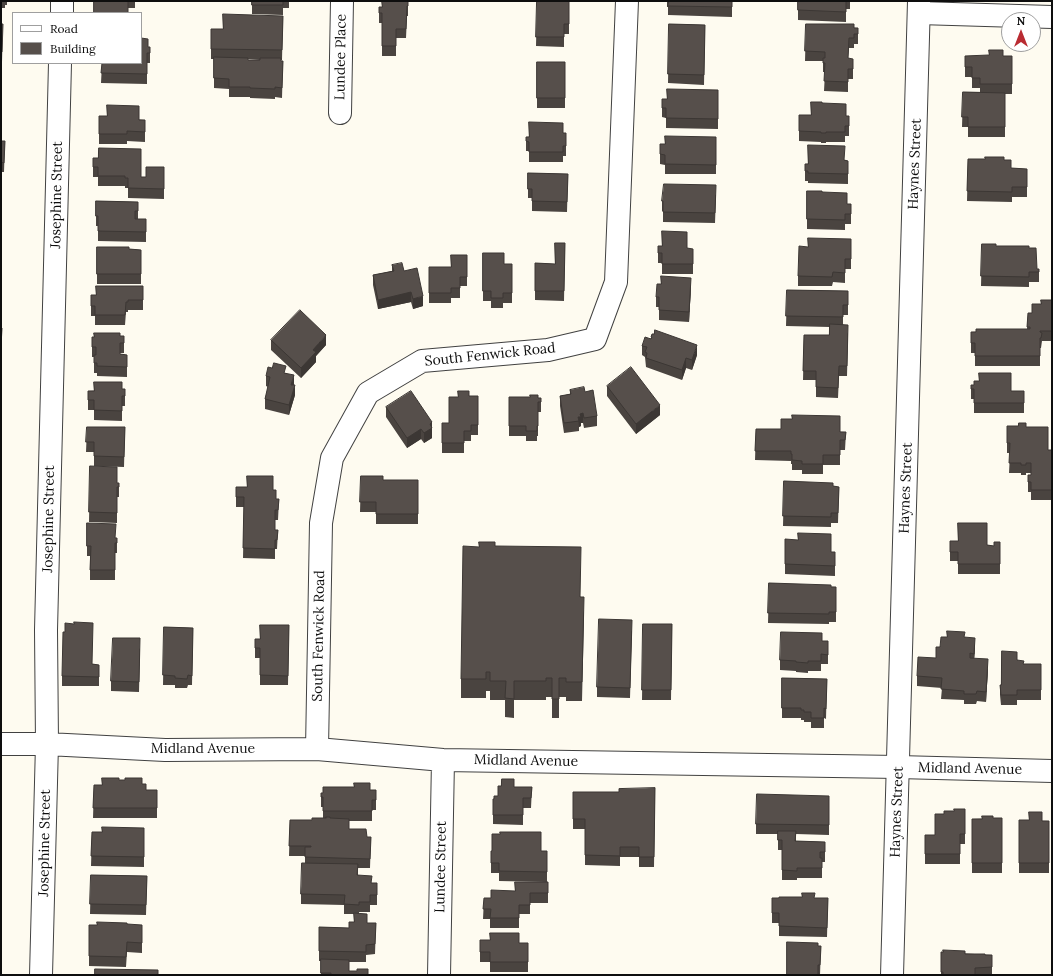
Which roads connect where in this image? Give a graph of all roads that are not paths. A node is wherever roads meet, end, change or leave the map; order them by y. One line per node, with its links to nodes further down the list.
1 (62, 1): 5 (street)
2 (342, 1): 8 (street, Lundee Place)
3 (626, 1): 11 (street, South Fenwick Road)
4 (919, 7): 6 (street); 13 (street, Haynes Street)
5 (62, 12)
6 (1052, 17)
7 (60, 64): 10 (street, Josephine Street)
8 (340, 113)
9 (1, 744): 10 (street, Midland Avenue)
10 (47, 744): 11 (street, Midland Avenue); 15 (street, Josephine Street)
11 (317, 749): 12 (street, Midland Avenue)
12 (443, 760): 13 (street, Midland Avenue); 16 (street, Lundee Street)
13 (898, 767): 14 (street, Midland Avenue); 17 (street, Haynes Street)
14 (1052, 771)
15 (41, 975)
16 (439, 975)
17 (892, 975)

